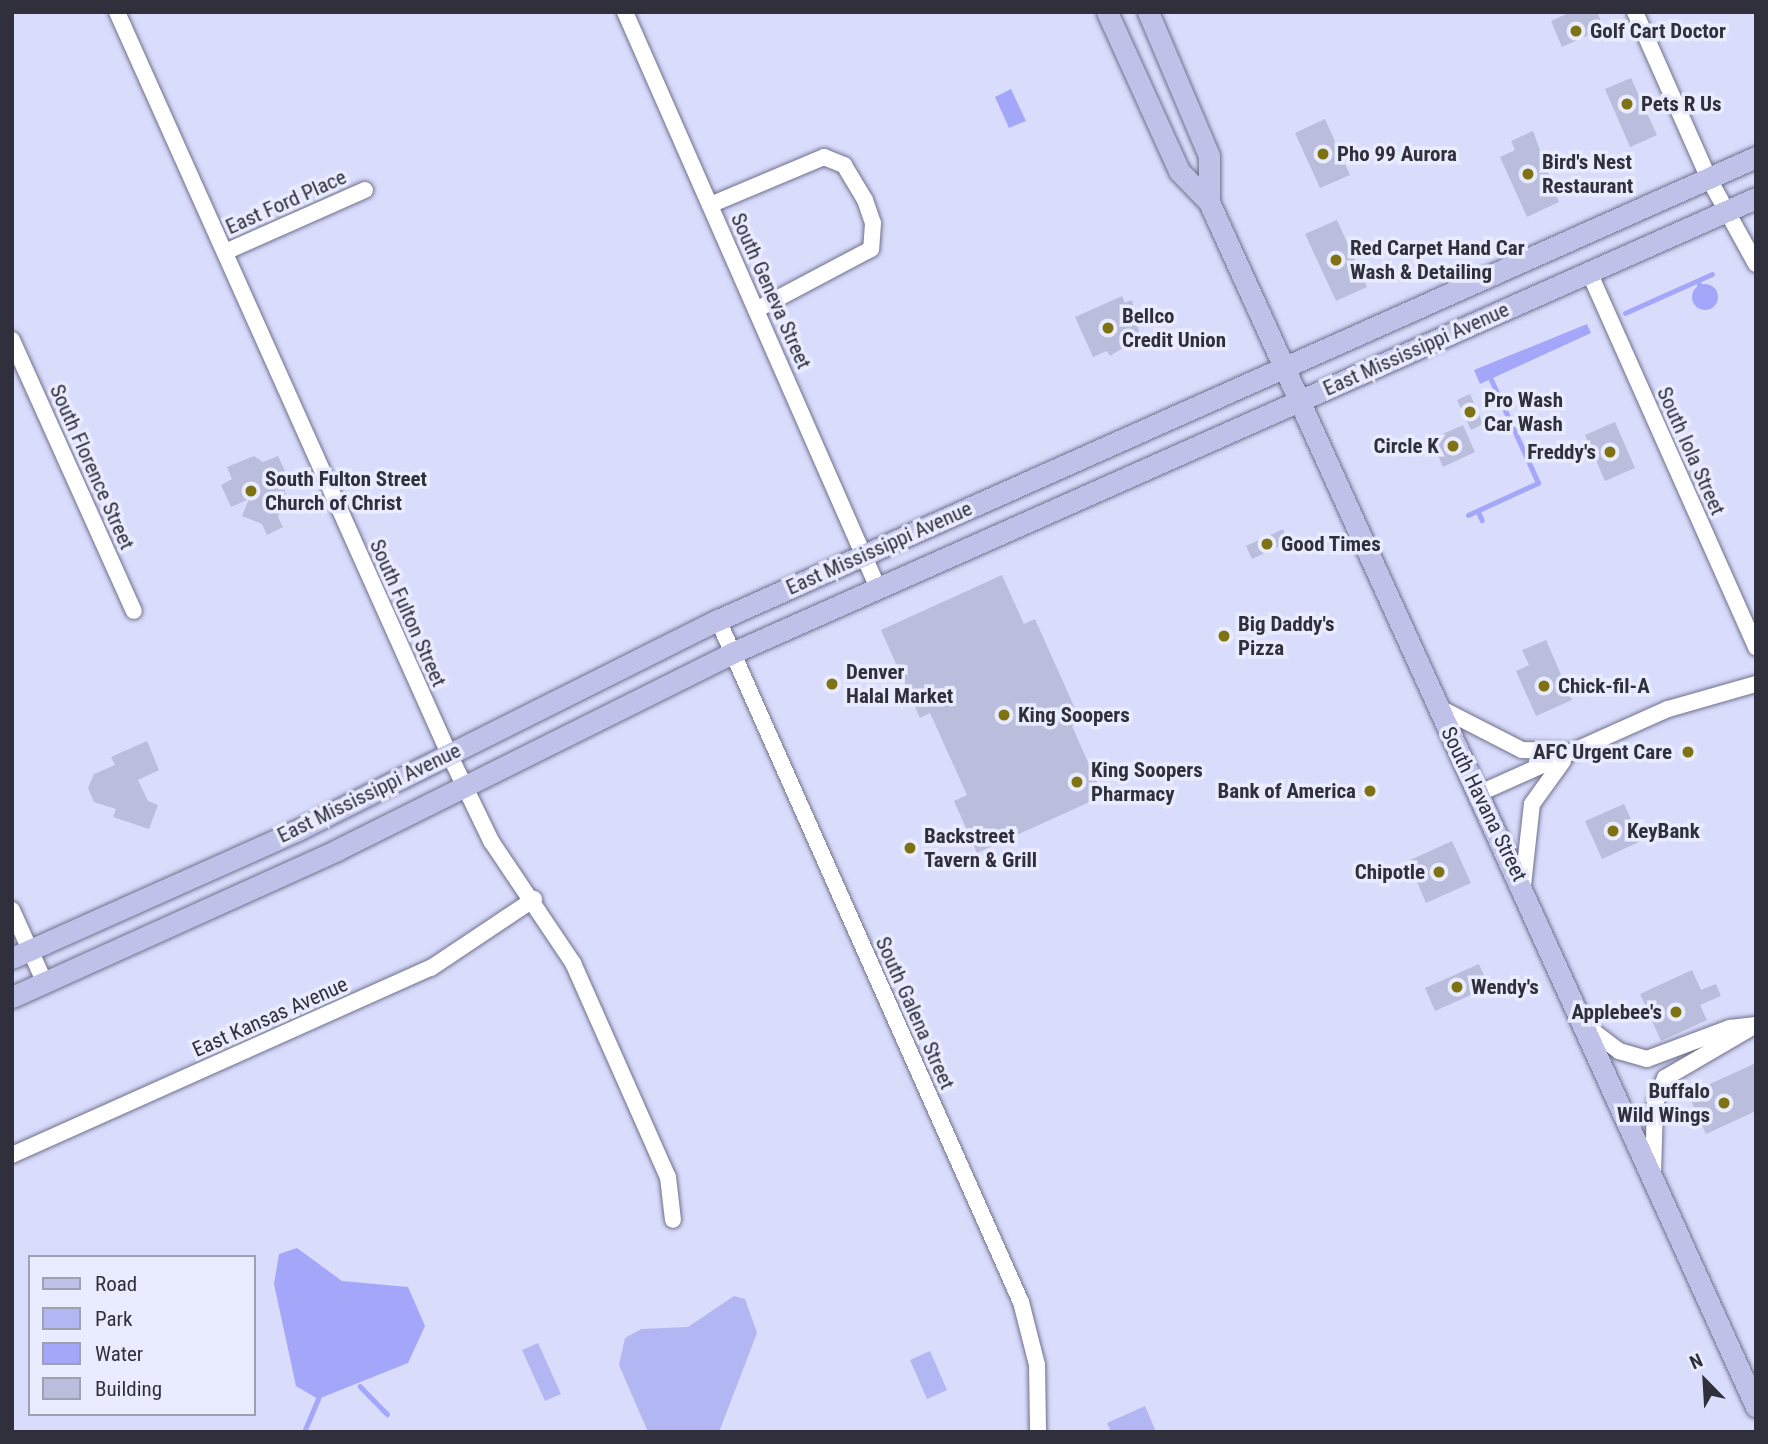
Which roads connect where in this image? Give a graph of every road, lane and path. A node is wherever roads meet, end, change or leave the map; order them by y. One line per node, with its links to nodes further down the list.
1 (117, 12): 13 (street, South Fulton Street)
2 (625, 12): 11 (street, South Geneva Street)
3 (1107, 12): 10 (main road, South Havana Street)
4 (1635, 12): 7 (street)
5 (1148, 14): 10 (main road, South Havana Street)
6 (1756, 158): 7 (main road, East Mississippi Avenue)
7 (1709, 178): 12 (street); 18 (main road, East Mississippi Avenue)
8 (365, 190): 13 (street, East Ford Place)
9 (1756, 198): 12 (main road, East Mississippi Avenue)
10 (1209, 202): 18 (main road, South Havana Street)
11 (710, 205): 16 (street, South Geneva Street); 16 (street)
12 (1728, 211): 14 (street); 15 (main road, East Mississippi Avenue)
13 (225, 252): 29 (street, South Fulton Street)
14 (1756, 264)
15 (1589, 272): 19 (main road, East Mississippi Avenue); 24 (street, South Iola Street)
16 (756, 310): 20 (street, South Geneva Street)
17 (12, 340): 22 (street, South Florence Street)
18 (1280, 369): 19 (main road, South Havana Street); 20 (main road, East Mississippi Avenue)
19 (1295, 403): 21 (main road, East Mississippi Avenue); 27 (main road, South Havana Street)
20 (863, 555): 21 (street, South Geneva Street); 23 (main road, East Mississippi Avenue)
21 (878, 588): 25 (main road, East Mississippi Avenue)
22 (134, 611)
23 (718, 620): 25 (street, South Galena Street); 29 (main road, East Mississippi Avenue)
24 (1756, 647)
25 (732, 653): 30 (main road, East Mississippi Avenue); 46 (street, South Galena Street)
26 (1756, 684): 28 (street)
27 (1438, 707): 28 (street); 31 (main road, South Havana Street)
28 (1579, 748): 31 (street); 32 (street)
29 (449, 754): 30 (street, South Fulton Street); 35 (main road, East Mississippi Avenue)
30 (464, 786): 33 (street, South Fulton Street); 36 (main road, East Mississippi Avenue)
31 (1480, 793): 32 (main road, South Havana Street)
32 (1523, 885): 38 (main road, South Havana Street)
33 (534, 899): 40 (street, East Kansas Avenue); 42 (street, South Fulton Street)
34 (12, 910): 35 (street)
35 (21, 953): 36 (street)
36 (45, 983): 37 (main road, East Mississippi Avenue)
37 (12, 997)
38 (1585, 1024): 39 (street); 41 (main road, South Havana Street)
39 (1756, 1025): 41 (street)
40 (12, 1155)
41 (1653, 1175): 43 (main road, South Havana Street)
42 (673, 1220)
43 (1738, 1366): 44 (main road); 45 (main road, South Havana Street)
44 (1756, 1383)
45 (1756, 1407)
46 (1038, 1432)

